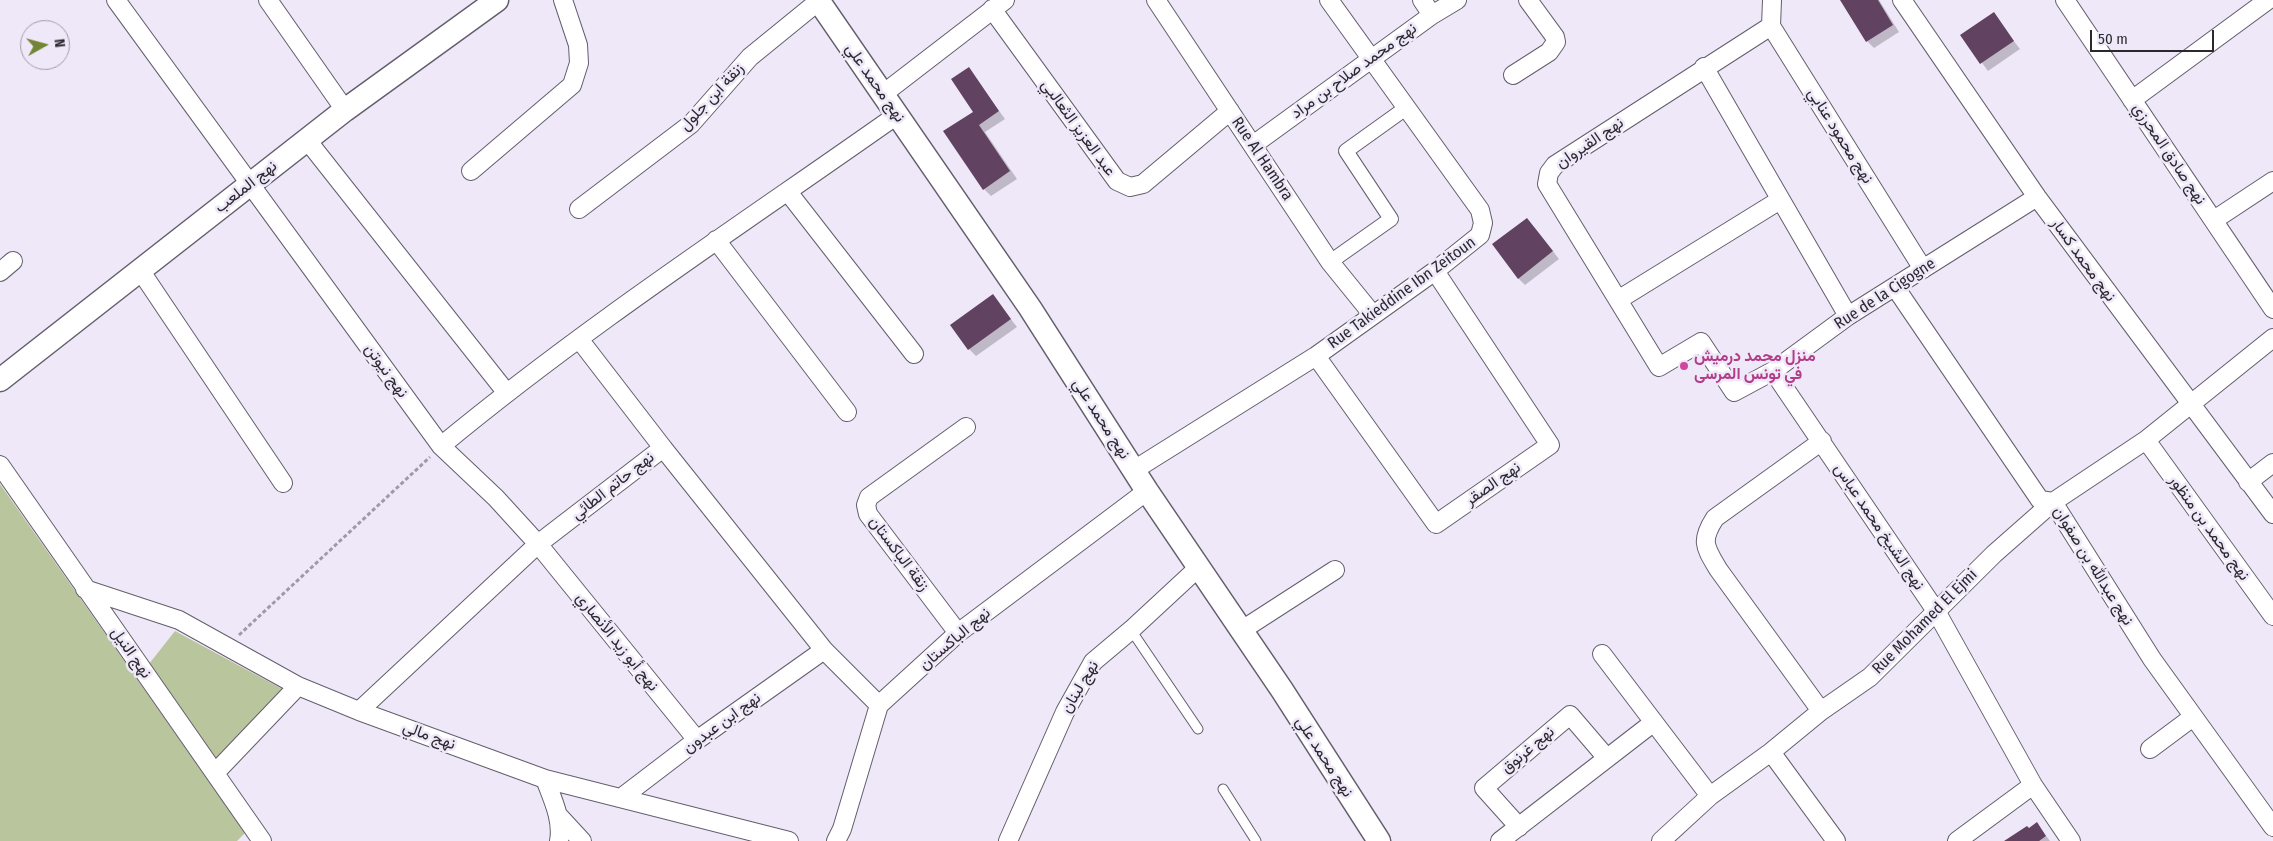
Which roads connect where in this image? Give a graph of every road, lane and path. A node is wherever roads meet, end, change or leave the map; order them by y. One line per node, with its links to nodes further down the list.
1 (116, 0): 31 (street, نهج نيوتن)
2 (268, 0): 24 (street)
3 (497, 0): 24 (street, نهج الملعب)
4 (562, 0): 29 (street)
5 (819, 0): 21 (street, نهج محمد علي); 35 (street, زنقة ابن جلول)
6 (1156, 0): 25 (street, Rue Al Hambra)
7 (1329, 0): 18 (street, Rue Takieddine Ibn Zeitoun)
8 (1422, 0): 16 (street)
9 (1457, 0): 16 (street, نهج محمد صلاح بن مراد)
10 (1528, 0): 20 (street)
11 (1772, 0): 17 (street)
12 (1902, 0): 33 (street, نهج محمد كسار)
13 (2065, 0): 22 (street, نهج صادق المحرزي)
14 (2268, 0): 22 (street)
15 (998, 5): 21 (street); 25 (street, عبد العزيز الثعالبي)
16 (1432, 14): 18 (street, نهج محمد صلاح بن مراد)
17 (1771, 26): 19 (street, نهج القيروان); 39 (street, نهج محمود عنابي)
18 (1371, 60): 23 (street, Rue Takieddine Ibn Zeitoun); 28 (street, نهج محمد صلاح بن مراد)
19 (1704, 67): 34 (street); 43 (street, نهج القيروان)
20 (1513, 75)
21 (883, 94): 26 (street, نهج محمد علي)
22 (2132, 100): 36 (street, نهج صادق المحرزي)
23 (1406, 108): 38 (street); 41 (street, Rue Takieddine Ibn Zeitoun)
24 (345, 110): 27 (street, نهج الملعب)
25 (1230, 112): 28 (street, Rue Al Hambra)
26 (897, 115): 32 (street); 64 (street, نهج محمد علي)
27 (307, 140): 31 (street, نهج الملعب); 53 (street)
28 (1252, 145): 38 (street, Rue Al Hambra)
29 (471, 171)
30 (2273, 181): 36 (street)
31 (250, 184): 40 (street, نهج الملعب); 60 (street, نهج نيوتن)
32 (788, 192): 37 (street); 49 (street)
33 (2037, 197): 39 (street, Rue de la Cigogne); 55 (street, نهج محمد كسار)
34 (1780, 200): 43 (street); 46 (street)
35 (579, 209)
36 (2214, 220): 44 (street, نهج صادق المحرزي)
37 (716, 240): 48 (street); 56 (street)
38 (1330, 262): 45 (street, Rue Al Hambra)
39 (1923, 269): 42 (street, Rue de la Cigogne)
40 (140, 270): 52 (street, نهج الملعب); 66 (street)
41 (1435, 271): 45 (street, Rue Takieddine Ibn Zeitoun); 50 (street, نهج الصقر)
42 (1895, 286): 46 (street, Rue de la Cigogne); 68 (street, نهج عبدالله بن صفوان)
43 (1618, 300): 54 (street, نهج القيروان)
44 (2273, 309)
45 (1373, 315): 50 (street, Rue Takieddine Ibn Zeitoun)
46 (1848, 316): 51 (street, Rue de la Cigogne)
47 (2273, 338): 55 (street, Rue Mohamed El Ejmi)
48 (579, 339): 53 (street); 61 (street)
49 (914, 354)
50 (1316, 356): 64 (street, Rue Takieddine Ibn Zeitoun)
51 (1773, 371): 54 (street, Rue de la Cigogne); 59 (street, نهج الشيخ محمد عباس)
52 (0, 380)
53 (506, 392): 60 (street)
54 (1734, 392)
55 (2190, 406): 58 (street, Rue Mohamed El Ejmi); 65 (street, نهج محمد كسار)
56 (847, 412)
57 (966, 427): 78 (street, زنقة الباكستان)
58 (2146, 440): 68 (street, Rue Mohamed El Ejmi); 75 (street, نهج محمد بن منظور)
59 (1822, 441): 74 (street, نهج الشيخ محمد عباس); 85 (street)
60 (441, 446): 70 (street, نهج نيوتن); 79 (path)
61 (663, 448): 70 (street, نهج حاتم الطائي); 80 (street, نهج حاتم الطائي)
62 (2273, 463): 65 (street)
63 (0, 465): 73 (street, نهج النيل)
64 (1134, 470): 67 (street, نهج محمد علي)
65 (2248, 482): 69 (street, نهج محمد كسار)
66 (283, 483)
67 (1147, 491): 71 (street, نهج محمد علي); 78 (street, نهج الباكستان)
68 (2054, 502): 74 (street, Rue Mohamed El Ejmi); 86 (street, نهج عبدالله بن صفوان)
69 (2273, 514)
70 (538, 544): 84 (street, نهج حاتم الطائي); 89 (street, نهج أبو زيد الأنصاري)
71 (1199, 567): 76 (street, نهج لبنان); 77 (street, نهج محمد علي)
72 (1336, 570): 77 (street)
73 (85, 589): 79 (street, نهج مالي); 93 (street, نهج النيل)
74 (1936, 611): 85 (street, Rue Mohamed El Ejmi); 95 (street, نهج الشيخ محمد عباس)
75 (2273, 616)
76 (1131, 630): 88 (lane); 108 (street, نهج لبنان)
77 (1242, 630): 102 (street, نهج محمد علي)
78 (958, 633): 83 (street, نهج الباكستان)
79 (226, 646): 82 (street, نهج مالي)
80 (824, 650): 83 (street, نهج حاتم الطائي); 89 (street, نهج ابن عبدون)
81 (1602, 654): 87 (street)
82 (298, 686): 84 (street, نهج مالي); 93 (street)
83 (879, 705): 107 (street)
84 (359, 711): 94 (street, نهج مالي)
85 (1820, 711): 91 (street, Rue Mohamed El Ejmi)
86 (2194, 717): 90 (street); 101 (street, نهج عبدالله بن صفوان)
87 (1654, 722): 92 (street); 97 (street)
88 (1198, 729)
89 (697, 740): 98 (street, نهج ابن عبدون)
90 (2150, 749)
91 (1771, 752): 97 (street, Rue Mohamed El Ejmi); 112 (street)
92 (1606, 757): 100 (street); 100 (street, نهج غرنوق)
93 (215, 773): 103 (street, نهج النيل)
94 (545, 779): 98 (street, نهج مالي); 99 (street)
95 (2033, 785): 113 (street); 114 (street, نهج الشيخ محمد عباس)
96 (1223, 789): 109 (lane)
97 (1710, 796): 111 (street, Rue Mohamed El Ejmi)
98 (622, 798): 106 (street, نهج مالي)
99 (558, 815): 104 (street); 105 (street)
100 (1519, 827): 110 (street)
101 (2273, 827)
102 (1373, 839)
103 (262, 841)
104 (559, 841)
105 (582, 841)
106 (789, 841)
107 (836, 841)
108 (1008, 841)
109 (1256, 841)
110 (1500, 841)
111 (1661, 841)
112 (1836, 841)
113 (1957, 841)
114 (2071, 841)

